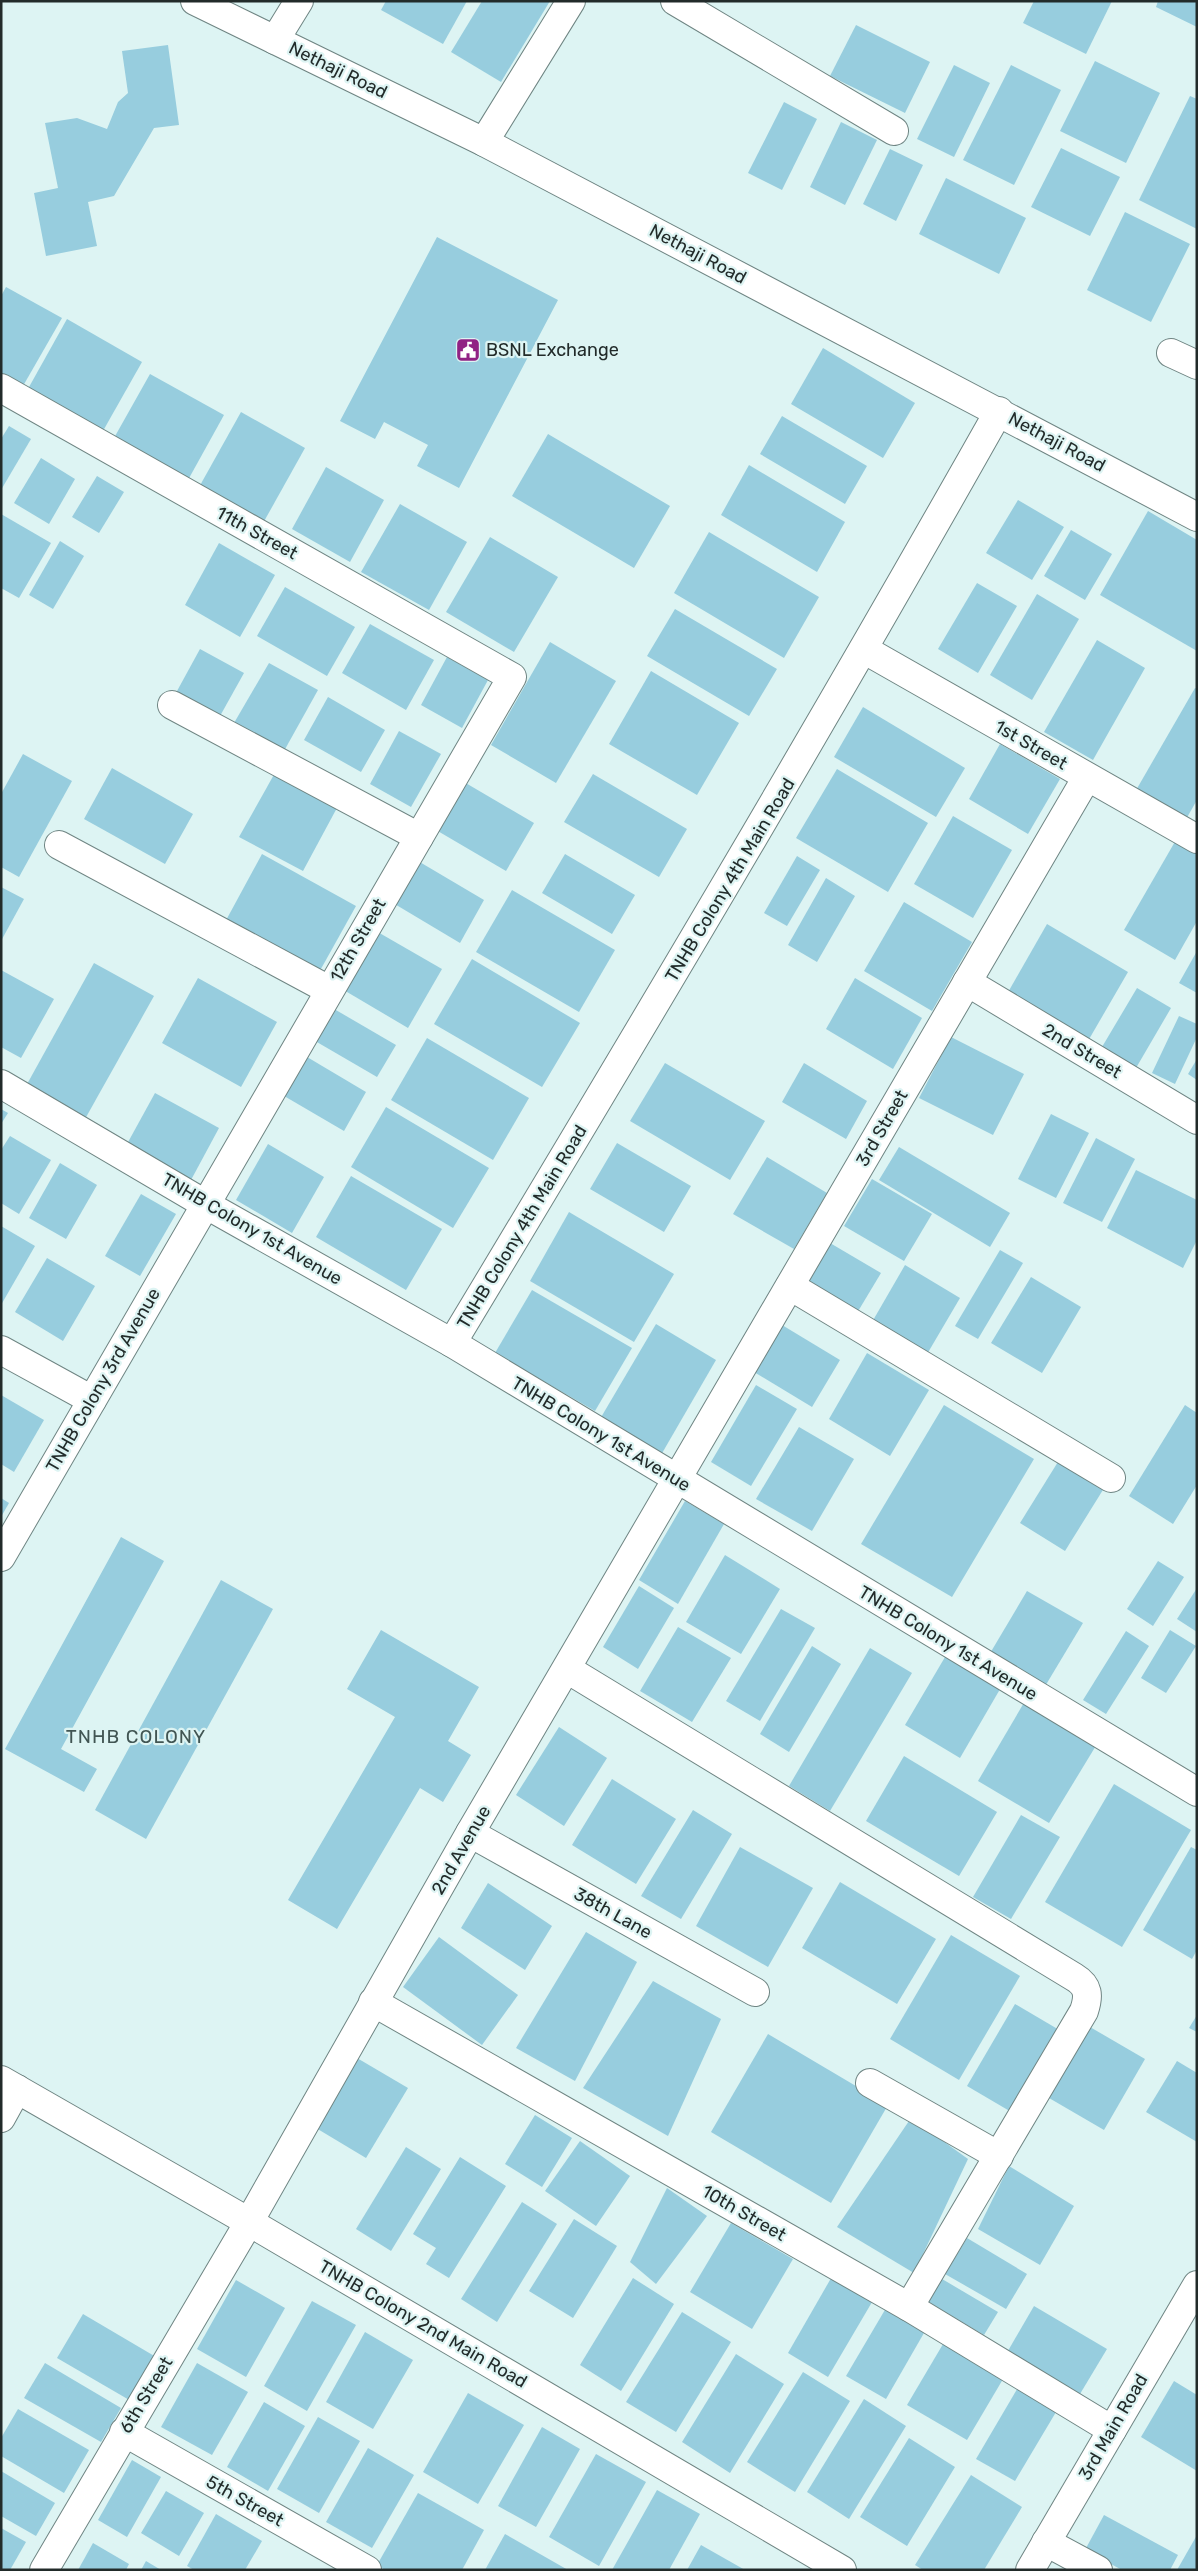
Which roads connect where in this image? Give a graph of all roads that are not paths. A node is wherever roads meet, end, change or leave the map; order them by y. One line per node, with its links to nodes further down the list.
1 (195, 1): 5 (street, Nethaji Road)
2 (299, 1): 5 (street)
3 (571, 1): 7 (street)
4 (675, 1): 6 (street)
5 (275, 40): 7 (street, Nethaji Road)
6 (894, 131)
7 (484, 142): 11 (street, Nethaji Road)
8 (1171, 353): 9 (street)
9 (1197, 365)
10 (1, 388): 14 (street, 11th Street)
11 (999, 411): 12 (street, Nethaji Road); 13 (street, TNHB Colony 4th Main Road)
12 (1197, 517)
13 (865, 650): 16 (street, 1st Street); 26 (street, TNHB Colony 4th Main Road)
14 (512, 677): 17 (street, 12th Street)
15 (172, 706): 17 (street)
16 (1086, 777): 18 (street, 1st Street); 20 (street, 3rd Street)
17 (419, 837): 21 (street, 12th Street)
18 (1197, 839)
19 (59, 845): 21 (street)
20 (967, 982): 23 (street, 2nd Street); 25 (street, 3rd Street)
21 (329, 990): 24 (street, 12th Street)
22 (1, 1084): 24 (street, TNHB Colony 1st Avenue)
23 (1197, 1120)
24 (205, 1204): 26 (street, TNHB Colony 1st Avenue); 28 (street, TNHB Colony 3rd Avenue)
25 (790, 1286): 29 (street); 30 (street, 3rd Street)
26 (452, 1343): 30 (street, TNHB Colony 1st Avenue)
27 (1, 1350): 28 (street)
28 (92, 1400): 31 (street, TNHB Colony 3rd Avenue)
29 (1112, 1478)
30 (675, 1479): 32 (street, 2nd Avenue); 33 (street, TNHB Colony 1st Avenue)
31 (1, 1557)
32 (567, 1669): 34 (street, 2nd Avenue); 40 (street)
33 (1197, 1792)
34 (470, 1833): 35 (street, 38th Lane); 36 (street, 2nd Avenue)
35 (755, 1992)
36 (373, 2002): 41 (street, 2nd Avenue); 43 (street, 10th Street)
37 (870, 2082): 40 (street)
38 (9, 2085): 39 (street); 41 (street, TNHB Colony 2nd Main Road)
39 (1, 2118)
40 (999, 2156): 43 (street)
41 (249, 2222): 45 (street, 6th Street); 49 (street, TNHB Colony 2nd Main Road)
42 (1197, 2285): 44 (street, 3rd Main Road)
43 (909, 2307): 44 (street, 10th Street)
44 (1112, 2430): 46 (street, 3rd Main Road)
45 (124, 2432): 47 (street, 6th Street); 48 (street, 5th Street)
46 (1046, 2542): 50 (street, 3rd Main Road); 51 (street)
47 (44, 2570)
48 (367, 2570)
49 (842, 2570)
50 (1030, 2570)
51 (1098, 2570)

